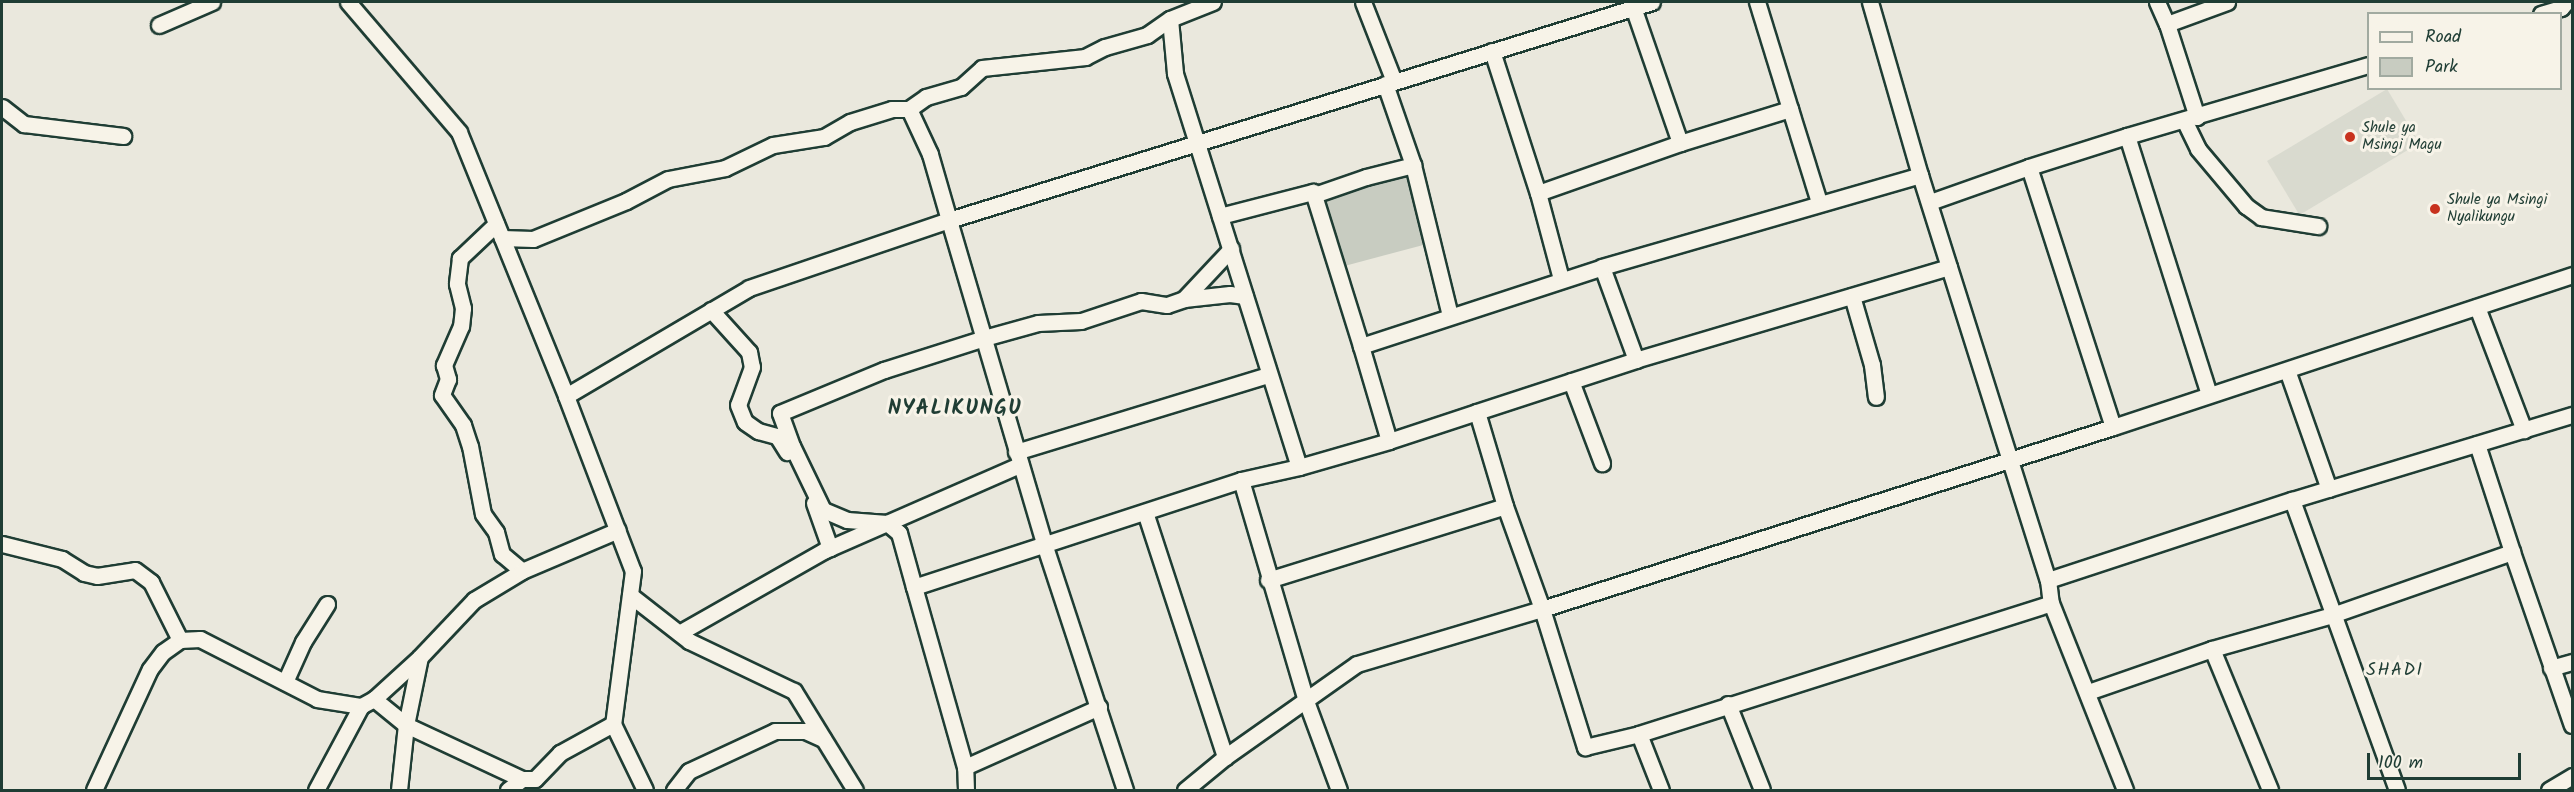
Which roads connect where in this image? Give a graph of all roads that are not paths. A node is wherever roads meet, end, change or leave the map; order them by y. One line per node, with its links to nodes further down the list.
1 (212, 2): 16 (street)
2 (348, 2): 38 (street)
3 (1193, 2): 14 (street)
4 (1214, 2): 14 (street)
5 (1364, 2): 19 (street)
6 (1652, 2): 12 (street)
7 (1757, 2): 22 (street)
8 (1870, 2): 30 (street)
9 (2157, 2): 15 (street)
10 (2227, 2): 15 (street)
11 (2566, 2): 13 (street)
12 (1633, 8): 17 (street); 27 (street)
13 (2547, 12)
14 (1175, 17): 21 (street); 26 (street)
15 (2167, 24): 23 (street)
16 (159, 25)
17 (1492, 51): 19 (street); 31 (street)
18 (2367, 66): 23 (street)
19 (1389, 83): 26 (street); 28 (street)
20 (3, 108): 24 (street)
21 (909, 109): 36 (street); 38 (street)
22 (1790, 110): 27 (street); 33 (street)
23 (2191, 119): 25 (street); 37 (street)
24 (123, 136)
25 (2127, 136): 29 (street); 56 (street)
26 (1196, 142): 35 (street); 36 (street)
27 (1680, 143): 31 (street)
28 (1413, 165): 32 (street); 49 (street)
29 (2029, 166): 34 (street); 61 (street)
30 (1920, 175): 33 (street); 34 (street)
31 (1538, 194): 43 (street)
32 (1314, 195): 35 (street); 51 (street)
33 (1819, 202): 40 (street)
34 (1930, 202): 41 (street)
35 (1220, 216): 39 (street)
36 (949, 220): 48 (street); 50 (street)
37 (2318, 226)
38 (499, 231): 57 (street); 80 (street)
39 (1231, 249): 44 (street); 46 (street)
40 (1602, 267): 43 (street); 52 (street)
41 (1949, 267): 45 (street); 66 (street)
42 (2572, 276): 47 (street)
43 (1561, 279): 49 (street)
44 (1245, 296): 46 (street); 54 (street)
45 (1852, 296): 52 (street); 58 (street)
46 (1185, 299): 50 (street)
47 (2477, 307): 53 (street); 62 (street)
48 (711, 310): 57 (street); 78 (street)
49 (1450, 316): 51 (street)
50 (984, 338): 65 (street); 74 (street)
51 (1360, 346): 63 (street)
52 (1635, 360): 55 (street)
53 (2288, 370): 56 (street); 70 (street)
54 (1268, 375): 65 (street); 68 (street)
55 (1571, 381): 59 (street); 67 (street)
56 (2209, 394): 61 (street)
57 (566, 396): 75 (street)
58 (1876, 397)
59 (1478, 412): 63 (street); 72 (street)
60 (2572, 415): 62 (street)
61 (2113, 427): 66 (street)
62 (2524, 430): 64 (street)
63 (1389, 441): 68 (street)
64 (2476, 444): 70 (street); 79 (street)
65 (1018, 458): 74 (street); 76 (street)
66 (2008, 460): 82 (street); 87 (street)
67 (1602, 463)
68 (1299, 467): 69 (street)
69 (1241, 480): 73 (street); 81 (street)
70 (2329, 489): 71 (street)
71 (2292, 500): 82 (street); 88 (street)
72 (1505, 506): 81 (street); 87 (street)
73 (1145, 512): 76 (street); 106 (street)
74 (887, 523): 78 (street); 83 (street)
75 (618, 530): 80 (street); 84 (street)
76 (1044, 543): 83 (street); 100 (street)
77 (2, 544): 90 (street)
78 (830, 548): 89 (street)
79 (2512, 552): 88 (street); 94 (street)
80 (522, 571): 92 (street)
81 (1268, 580): 97 (street)
82 (2048, 580): 85 (street)
83 (914, 587): 107 (street)
84 (630, 595): 89 (street); 101 (street)
85 (2051, 603): 96 (street); 99 (street)
86 (327, 604): 95 (street)
87 (1542, 609): 97 (street); 104 (street)
88 (2332, 615): 91 (street); 125 (street)
89 (679, 633): 105 (street)
90 (180, 640): 95 (street); 110 (street)
91 (2212, 649): 96 (street); 124 (street)
92 (420, 657): 98 (street); 102 (street)
93 (2572, 662): 94 (street)
94 (2551, 668): 103 (street)
95 (285, 682): 98 (street)
96 (2088, 692): 123 (street)
97 (1306, 701): 106 (street); 120 (street)
98 (368, 703): 102 (street); 111 (street)
99 (1728, 704): 104 (street); 122 (street)
100 (1099, 707): 107 (street); 118 (street)
101 (613, 724): 109 (street); 114 (street)
102 (406, 725): 109 (street); 112 (street)
103 (2572, 725)
104 (1639, 734): 121 (street)
105 (823, 739): 115 (street); 116 (street)
106 (1225, 757): 119 (street)
107 (965, 767): 117 (street)
108 (2572, 776): 126 (street)
109 (522, 780): 113 (street)
110 (94, 790)
111 (316, 790)
112 (399, 790)
113 (508, 790)
114 (645, 790)
115 (674, 790)
116 (855, 790)
117 (966, 790)
118 (1125, 790)
119 (1185, 790)
120 (1339, 790)
121 (1661, 790)
122 (1762, 790)
123 (2124, 790)
124 (2270, 790)
125 (2397, 790)
126 (2549, 790)

